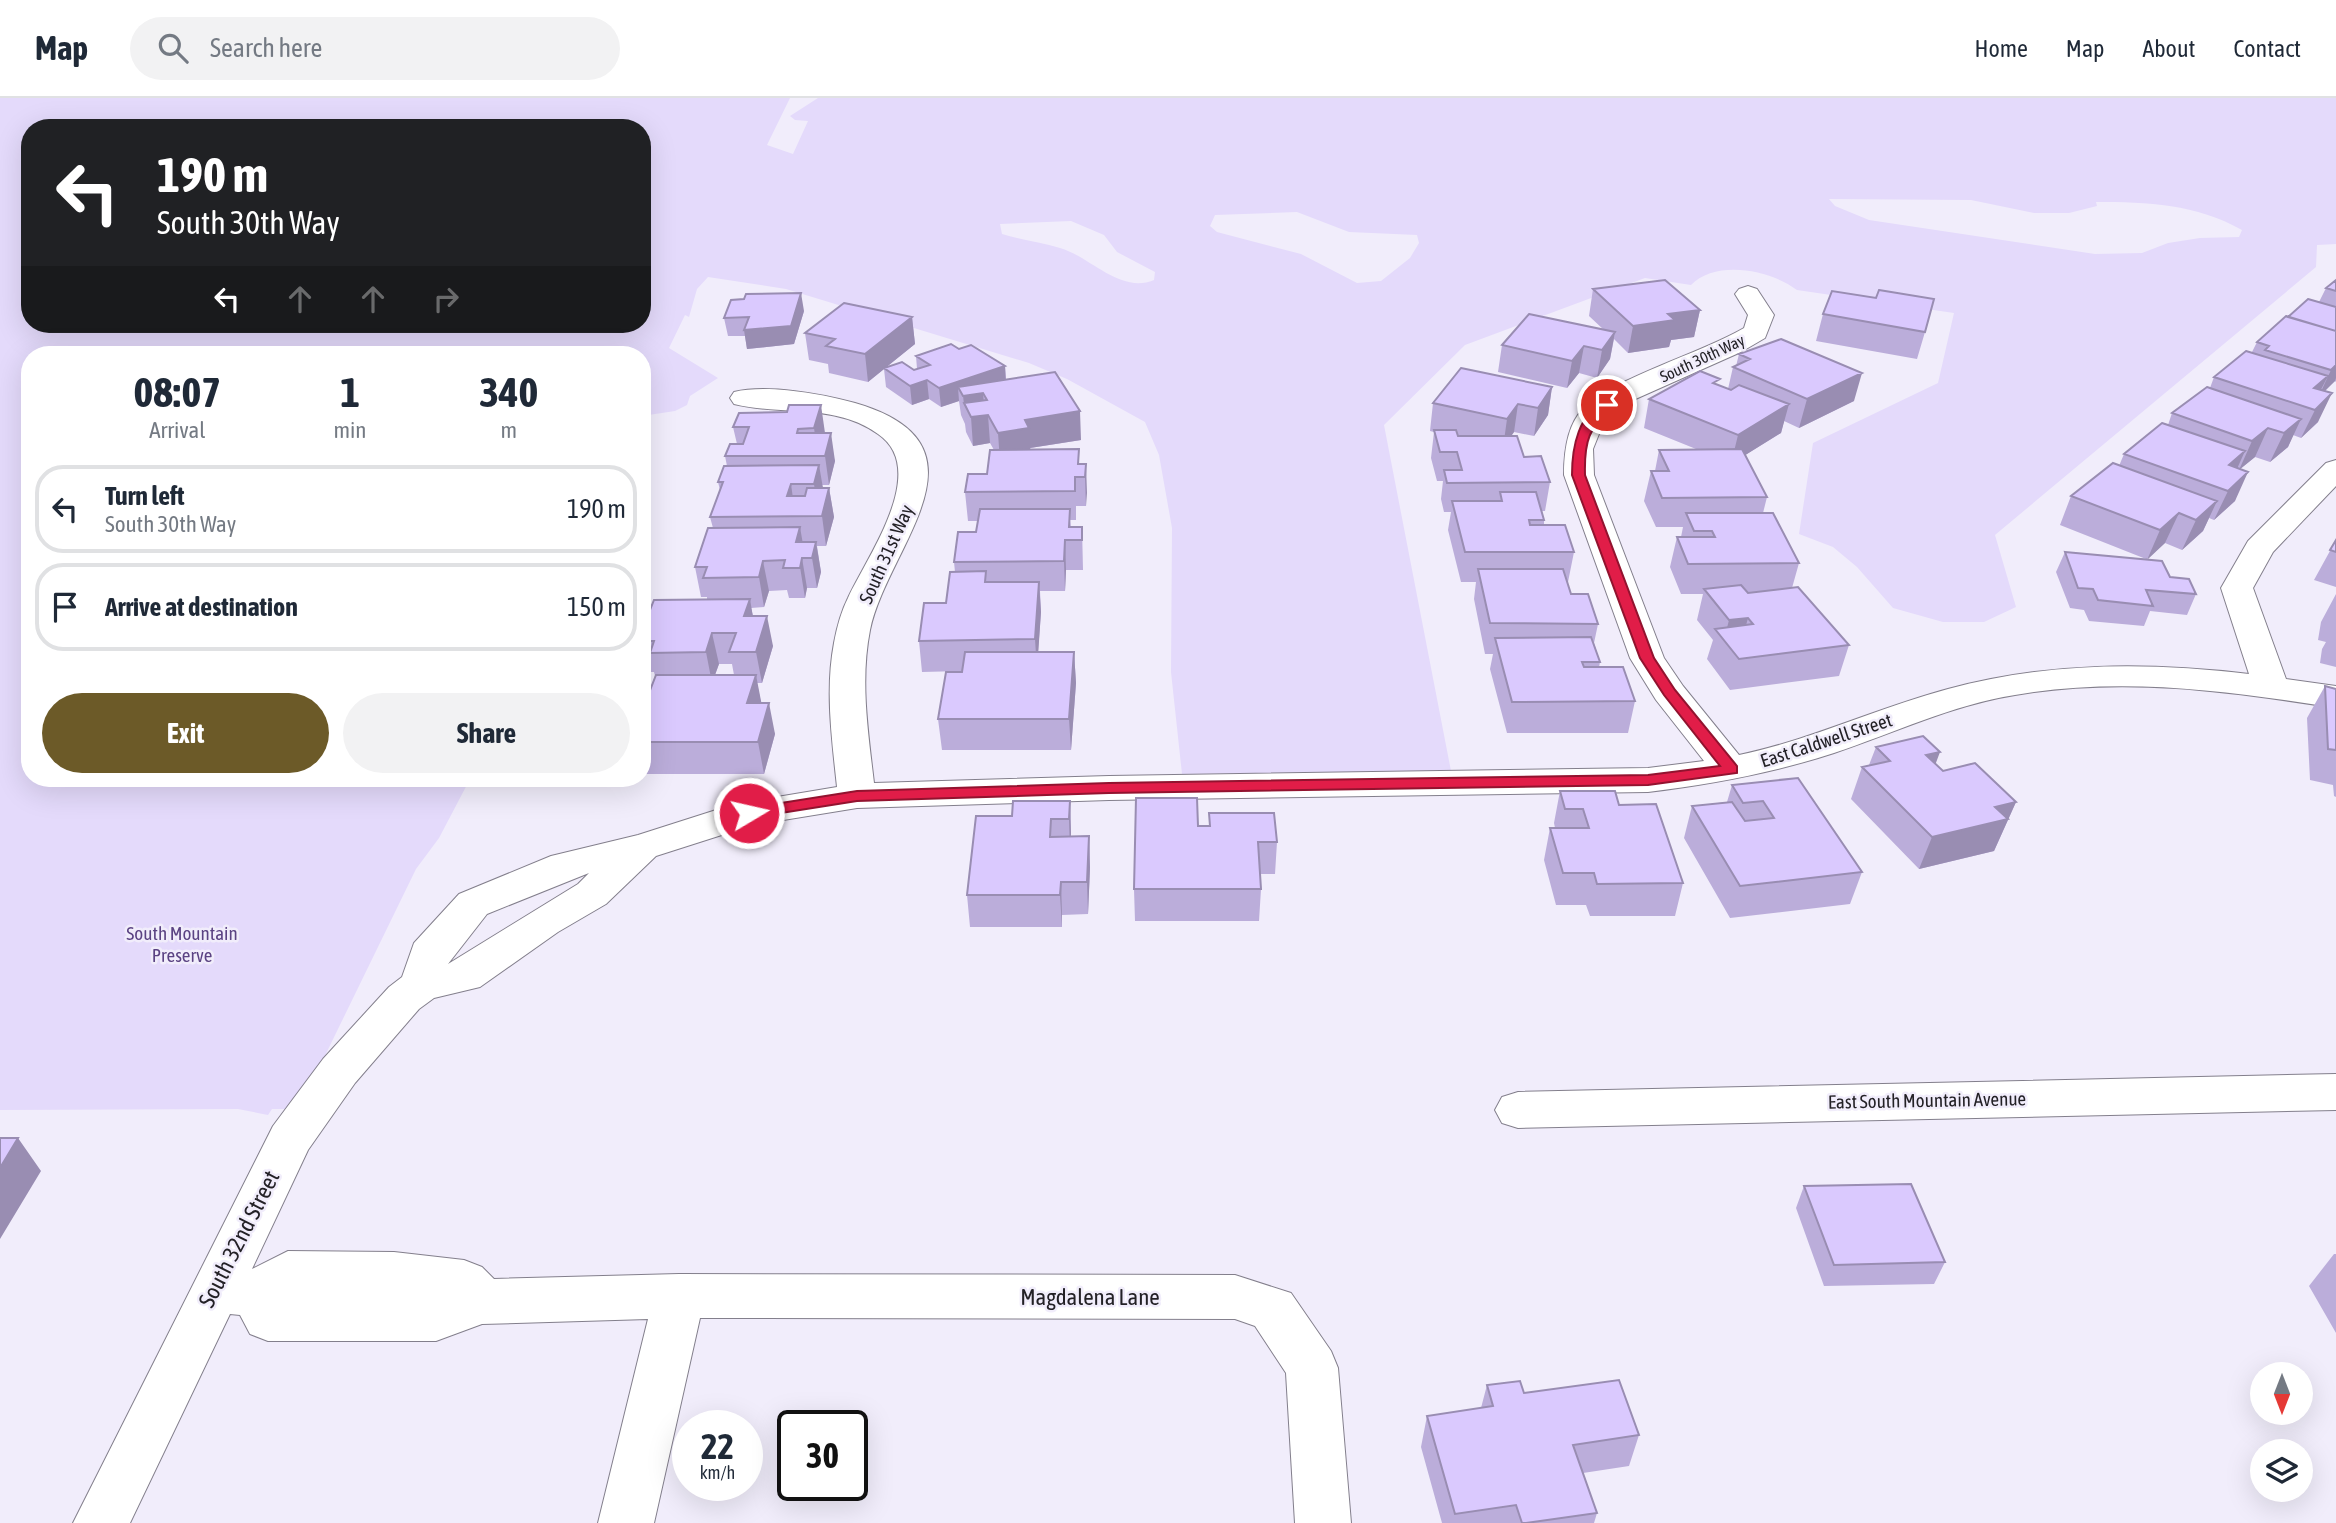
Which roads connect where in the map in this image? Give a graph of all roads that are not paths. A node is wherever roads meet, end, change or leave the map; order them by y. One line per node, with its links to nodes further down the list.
1 (1748, 294): 6 (street, South 30th Way)
2 (744, 398): 7 (street, South 31st Way)
3 (2336, 469): 4 (street)
4 (2271, 687): 5 (street, East Caldwell Street); 6 (street, East Caldwell Street)
5 (2336, 697)
6 (1731, 769): 7 (street, East Caldwell Street)
7 (857, 796): 8 (street, East Caldwell Street)
8 (645, 846): 9 (street, East Caldwell Street); 10 (street, East Caldwell Street)
9 (514, 887): 10 (street); 11 (street, East Caldwell Street)
10 (543, 922): 11 (street, East Caldwell Street)
11 (421, 985): 14 (street, South 32nd Street)
12 (2336, 1092): 13 (street, East South Mountain Avenue)
13 (1518, 1110)
14 (234, 1292): 15 (street, Magdalena Lane); 16 (street, South 32nd Street)
15 (678, 1296): 17 (street); 18 (street, Magdalena Lane)
16 (101, 1523)
17 (626, 1523)
18 (1323, 1523)

